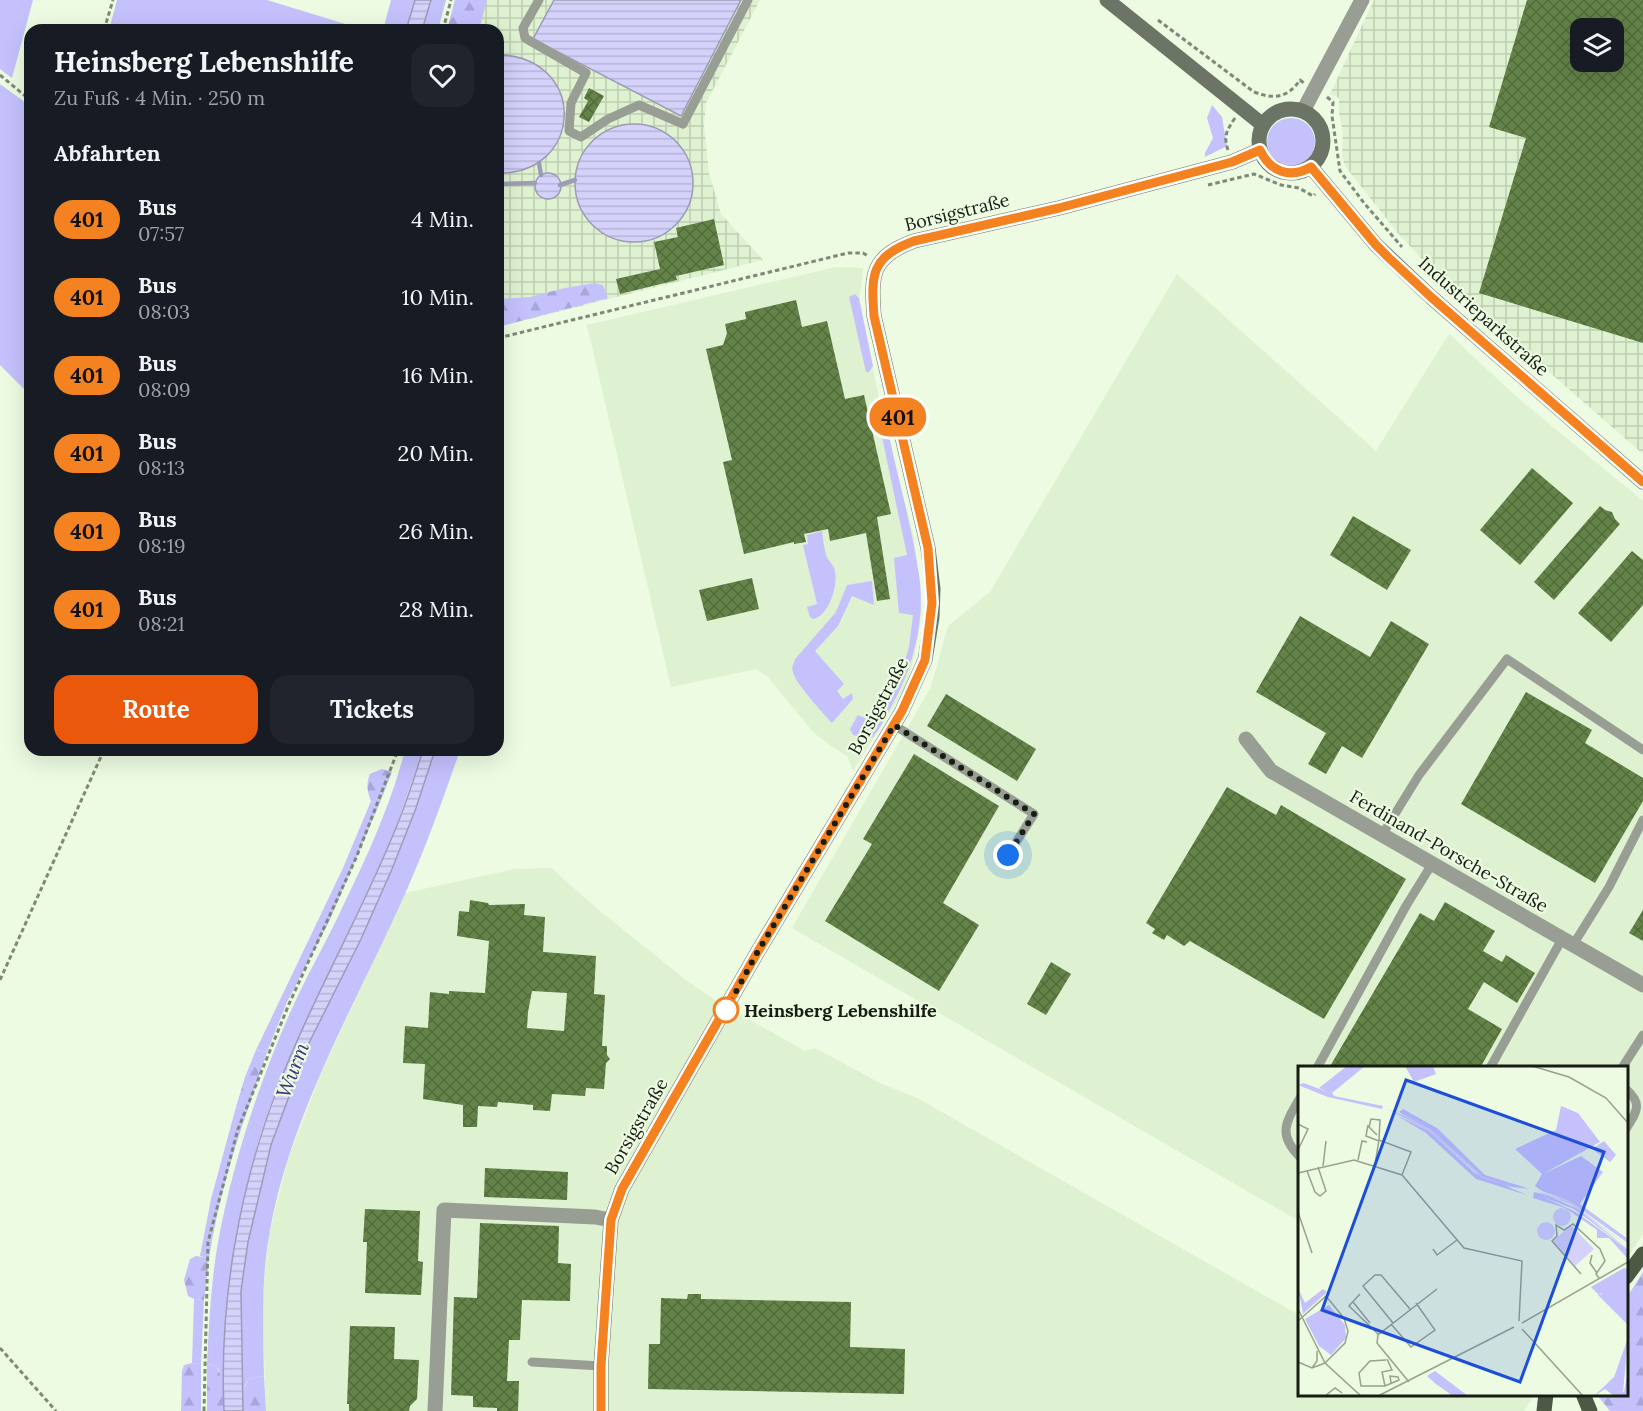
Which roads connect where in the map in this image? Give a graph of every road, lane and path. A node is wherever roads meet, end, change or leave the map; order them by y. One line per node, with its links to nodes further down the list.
1 (113, 0): 8 (path)
2 (451, 0): 9 (path)
3 (539, 0): 4 (lane)
4 (748, 0)
5 (1107, 0): 14 (street)
6 (1362, 0): 11 (street)
7 (1150, 14): 12 (path)
8 (106, 24)
9 (445, 24)
10 (0, 75): 13 (path)
11 (1316, 90): 12 (path); 15 (street); 20 (path)
12 (1254, 92): 14 (path)
13 (24, 95)
14 (1242, 107): 16 (street); 18 (path)
15 (1303, 111): 16 (street); 19 (street)
16 (1263, 125): 17 (street)
17 (1260, 150): 18 (street, Borsigstraße); 19 (street)
18 (1232, 162): 21 (path); 25 (street, Borsigstraße)
19 (1311, 167): 22 (street, Industrieparkstraße)
20 (1340, 171): 22 (path); 24 (path)
21 (1238, 177): 22 (path); 23 (path)
22 (1325, 185): 27 (street, Industrieparkstraße)
23 (1204, 186)
24 (1408, 254)
25 (881, 261): 26 (path); 28 (street, Borsigstraße)
26 (504, 337)
27 (1643, 482)
28 (894, 725): 35 (lane); 48 (street, Borsigstraße)
29 (1246, 739): 34 (street, Ferdinand-Porsche-Straße)
30 (1643, 750): 34 (lane)
31 (101, 756): 38 (path)
32 (396, 756): 57 (path)
33 (1643, 820): 37 (lane)
34 (1382, 836): 36 (street, Ferdinand-Porsche-Straße)
35 (1008, 855)
36 (1432, 864): 37 (street, Ferdinand-Porsche-Straße); 41 (lane)
37 (1567, 942): 39 (street, Ferdinand-Porsche-Straße); 42 (lane)
38 (0, 980)
39 (1643, 986)
40 (1643, 1035): 43 (lane)
41 (1318, 1066)
42 (1491, 1066)
43 (1623, 1066)
44 (1628, 1090): 46 (lane)
45 (1298, 1100): 47 (lane)
46 (1628, 1126)
47 (1298, 1156)
48 (611, 1220): 53 (street, Borsigstraße); 58 (street)
49 (1643, 1254): 50 (main road)
50 (1628, 1274)
51 (0, 1348): 56 (path)
52 (532, 1362): 53 (lane)
53 (601, 1366): 59 (street, Borsigstraße)
54 (1546, 1396): 60 (main road)
55 (1584, 1396): 61 (main road)
56 (56, 1411)
57 (204, 1411)
58 (435, 1411)
59 (601, 1411)
60 (1544, 1411)
61 (1590, 1411)

